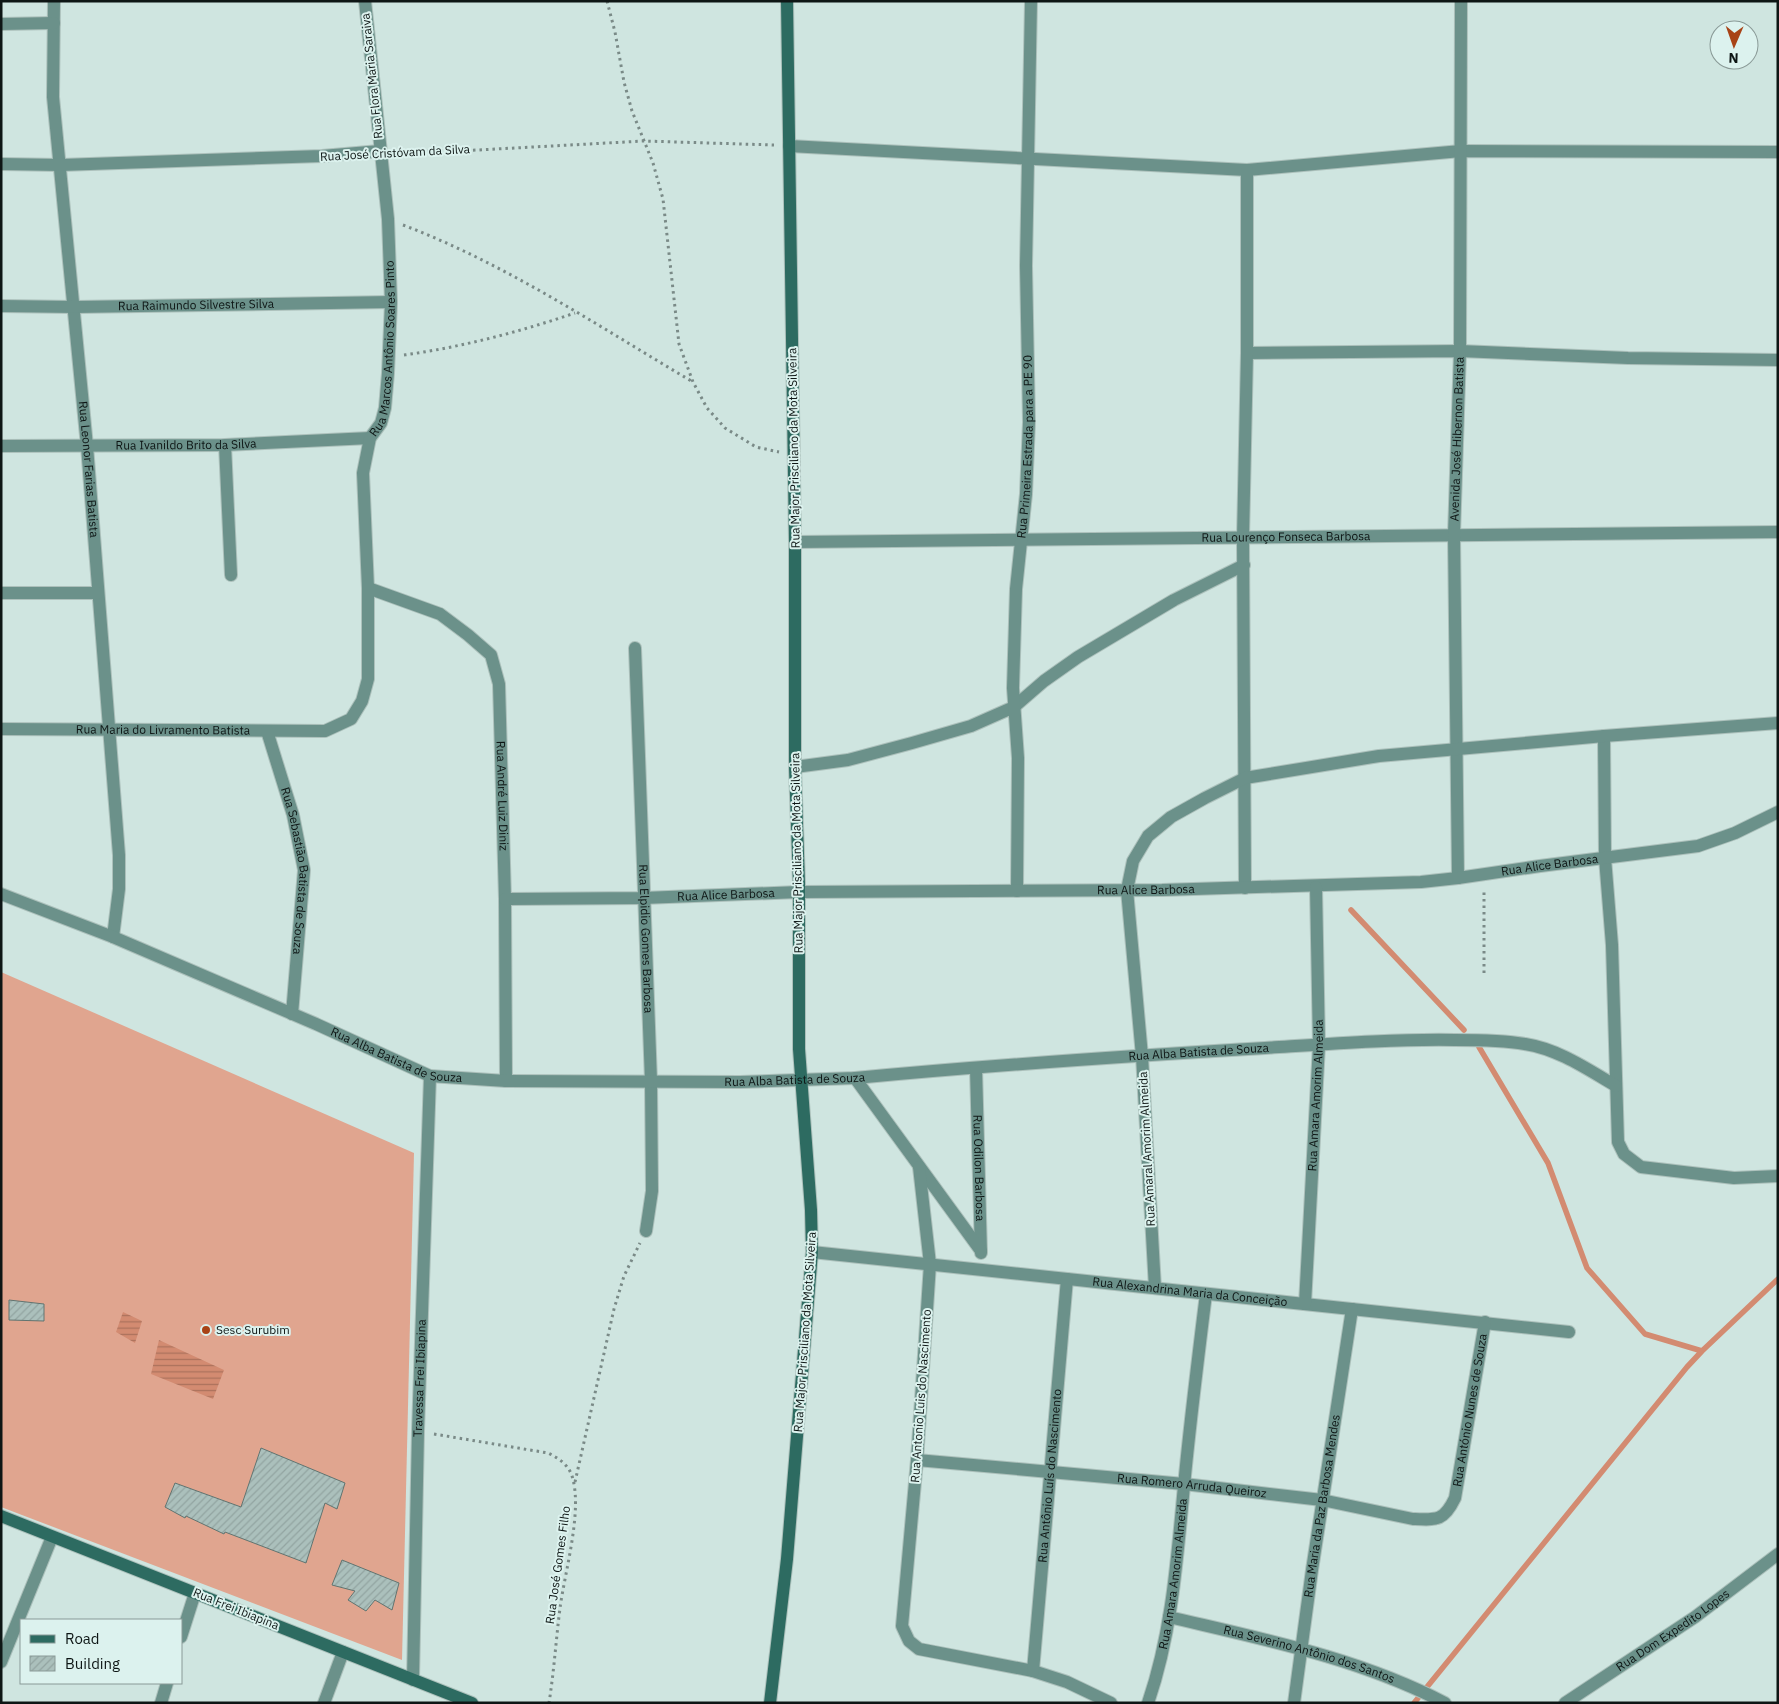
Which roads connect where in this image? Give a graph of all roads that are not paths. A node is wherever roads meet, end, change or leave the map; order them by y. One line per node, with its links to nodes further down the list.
1 (54, 1): 6 (street, Rua Leonor Farias Batista)
2 (365, 1): 9 (street, Rua Flora Maria Saraiva)
3 (787, 1): 8 (main road, Rua Major Prisciliano da Mota Silveira)
4 (1031, 1): 12 (street, Rua Primeira Estrada para a PE 90)
5 (1461, 1): 10 (street, Avenida José Hibernon Batista)
6 (54, 23): 7 (street); 14 (street, Rua Leonor Farias Batista)
7 (1, 24)
8 (789, 146): 12 (street); 30 (main road, Rua Major Prisciliano da Mota Silveira)
9 (380, 151): 14 (street, Rua José Cristóvam da Silva); 16 (street, Rua Marcos Antônio Soares Pinto)
10 (1461, 151): 11 (street); 15 (street); 19 (street, Avenida José Hibernon Batista)
11 (1778, 152)
12 (1028, 157): 15 (street); 29 (street, Rua Primeira Estrada para a PE 90)
13 (1, 164): 14 (street, Rua José Cristóvam da Silva)
14 (61, 165): 18 (street, Rua Leonor Farias Batista)
15 (1247, 170): 20 (street)
16 (391, 302): 18 (street, Rua Raimundo Silvestre Silva); 22 (street, Rua Marcos Antônio Soares Pinto)
17 (1, 306): 18 (street, Rua Raimundo Silvestre Silva)
18 (74, 307): 25 (street, Rua Leonor Farias Batista)
19 (1460, 352): 20 (street); 21 (street); 27 (street, Avenida José Hibernon Batista)
20 (1247, 353): 28 (street)
21 (1778, 360)
22 (370, 438): 23 (street, Rua Ivanildo Brito da Silva); 33 (street, Rua Marcos Antônio Soares Pinto)
23 (225, 445): 25 (street, Rua Ivanildo Brito da Silva); 32 (street)
24 (1, 446): 25 (street, Rua Ivanildo Brito da Silva)
25 (87, 446): 35 (street, Rua Leonor Farias Batista)
26 (1778, 532): 27 (street, Rua Lourenço Fonseca Barbosa)
27 (1454, 535): 28 (street, Rua Lourenço Fonseca Barbosa); 44 (street, Avenida José Hibernon Batista)
28 (1244, 538): 29 (street, Rua Lourenço Fonseca Barbosa); 31 (street)
29 (1020, 540): 30 (street, Rua Lourenço Fonseca Barbosa); 37 (street, Rua Primeira Estrada para a PE 90)
30 (795, 542): 45 (main road, Rua Major Prisciliano da Mota Silveira)
31 (1244, 565): 37 (street); 46 (street)
32 (231, 575)
33 (368, 588): 42 (street, Rua Marcos Antônio Soares Pinto); 57 (street, Rua André Luiz Diniz)
34 (1, 594): 35 (street)
35 (98, 594): 40 (street, Rua Leonor Farias Batista)
36 (635, 648): 56 (street, Rua Elpidio Gomes Barbosa)
37 (1014, 707): 45 (street); 53 (street, Rua Primeira Estrada para a PE 90)
38 (1778, 724): 43 (street, Rua Amaral Amorim Almeida)
39 (1, 729): 40 (street, Rua Maria do Livramento Batista)
40 (109, 729): 41 (street, Rua Maria do Livramento Batista); 58 (street, Rua Leonor Farias Batista)
41 (267, 731): 42 (street, Rua Maria do Livramento Batista); 59 (street, Rua Sebastião Batista de Souza)
42 (325, 731)
43 (1604, 736): 44 (street, Rua Amaral Amorim Almeida); 48 (street)
44 (1457, 750): 46 (street, Rua Amaral Amorim Almeida); 49 (street, Avenida José Hibernon Batista)
45 (795, 767): 54 (main road, Rua Major Prisciliano da Mota Silveira)
46 (1245, 778): 51 (street); 52 (street, Rua Amaral Amorim Almeida)
47 (1778, 812): 48 (street, Rua Alice Barbosa)
48 (1606, 858): 49 (street, Rua Alice Barbosa); 68 (street)
49 (1458, 878): 50 (street, Rua Alice Barbosa)
50 (1316, 886): 51 (street, Rua Alice Barbosa); 60 (street, Rua Amara Amorim Almeida)
51 (1245, 888): 52 (street, Rua Alice Barbosa)
52 (1127, 890): 53 (street, Rua Alice Barbosa); 61 (street, Rua Amaral Amorim Almeida)
53 (1017, 891): 54 (street, Rua Alice Barbosa)
54 (799, 892): 56 (street, Rua Alice Barbosa); 67 (main road, Rua Major Prisciliano da Mota Silveira)
55 (1, 894): 58 (street, Rua Alba Batista de Souza)
56 (644, 898): 57 (street, Rua Alice Barbosa); 66 (street, Rua Elpidio Gomes Barbosa)
57 (505, 899): 65 (street, Rua André Luiz Diniz)
58 (113, 937): 59 (street, Rua Alba Batista de Souza)
59 (292, 1014): 63 (street, Rua Alba Batista de Souza)
60 (1319, 1044): 61 (street, Rua Alba Batista de Souza); 68 (street, Rua Alba Batista de Souza); 79 (street, Rua Amara Amorim Almeida)
61 (1142, 1056): 62 (street, Rua Alba Batista de Souza); 77 (street, Rua Amaral Amorim Almeida)
62 (976, 1068): 64 (street, Rua Alba Batista de Souza); 72 (street, Rua Odilon Barbosa)
63 (430, 1076): 65 (street, Rua Alba Batista de Souza); 98 (street, Travessa Frei Ibiapina)
64 (855, 1078): 67 (street, Rua Alba Batista de Souza); 69 (street)
65 (506, 1081): 66 (street, Rua Alba Batista de Souza)
66 (651, 1081): 67 (street, Rua Alba Batista de Souza); 71 (street, Rua Elpidio Gomes Barbosa)
67 (801, 1081): 73 (main road, Rua Major Prisciliano da Mota Silveira)
68 (1616, 1086): 70 (street)
69 (919, 1167): 72 (street); 74 (street, Rua Antonio Luis do Nascimento)
70 (1778, 1176)
71 (646, 1231)
72 (981, 1251): 75 (street, Rua Odilon Barbosa)
73 (812, 1252): 74 (street, Rua Alexandrina Maria da Conceição); 104 (main road, Rua Major Prisciliano da Mota Silveira)
74 (930, 1264): 75 (street, Rua Alexandrina Maria da Conceição); 83 (street, Rua Antonio Luis do Nascimento)
75 (982, 1269): 76 (street, Rua Alexandrina Maria da Conceição)
76 (1068, 1279): 77 (street, Rua Alexandrina Maria da Conceição); 84 (street, Rua Antônio Luís do Nascimento)
77 (1155, 1288): 78 (street, Rua Alexandrina Maria da Conceição)
78 (1206, 1294): 79 (street, Rua Alexandrina Maria da Conceição); 85 (street, Rua Amara Amorim Almeida)
79 (1305, 1304): 80 (street, Rua Alexandrina Maria da Conceição)
80 (1352, 1309): 81 (street, Rua Alexandrina Maria da Conceição); 87 (street, Rua Maria da Paz Barbosa Mendes)
81 (1485, 1322): 82 (street, Rua Alexandrina Maria da Conceição); 86 (street, Rua António Nunes de Souza)
82 (1568, 1332)
83 (917, 1460): 84 (street, Rua Romero Arruda Queiroz); 97 (street, Rua Antonio Luis do Nascimento)
84 (1051, 1473): 85 (street, Rua Romero Arruda Queiroz); 97 (street, Rua Antônio Luís do Nascimento)
85 (1184, 1484): 87 (street, Rua Romero Arruda Queiroz); 92 (street, Rua Amara Amorim Almeida)
86 (1455, 1498): 87 (street, Rua Romero Arruda Queiroz)
87 (1322, 1500): 94 (street, Rua Maria da Paz Barbosa Mendes)
88 (1, 1516): 89 (main road, Rua Frei Ibiapina)
89 (52, 1537): 91 (main road, Rua Frei Ibiapina); 96 (street)
90 (1778, 1554): 108 (street, Rua Dom Expedito Lopes)
91 (195, 1593): 93 (street); 95 (main road, Rua Frei Ibiapina)
92 (1169, 1617): 94 (street, Rua Severino Antônio dos Santos); 106 (street, Rua Amara Amorim Almeida)
93 (182, 1634)
94 (1302, 1648): 100 (street, Rua Severino Antônio dos Santos); 107 (street, Rua Maria da Paz Barbosa Mendes)
95 (343, 1652): 98 (main road, Rua Frei Ibiapina); 102 (street)
96 (1, 1662)
97 (1033, 1671): 105 (street)
98 (413, 1680): 103 (main road, Rua Frei Ibiapina)
99 (167, 1684): 101 (street)
100 (1441, 1701)
101 (161, 1703)
102 (324, 1703)
103 (472, 1703)
104 (770, 1703)
105 (1111, 1703)
106 (1148, 1703)
107 (1294, 1703)
108 (1566, 1703)

